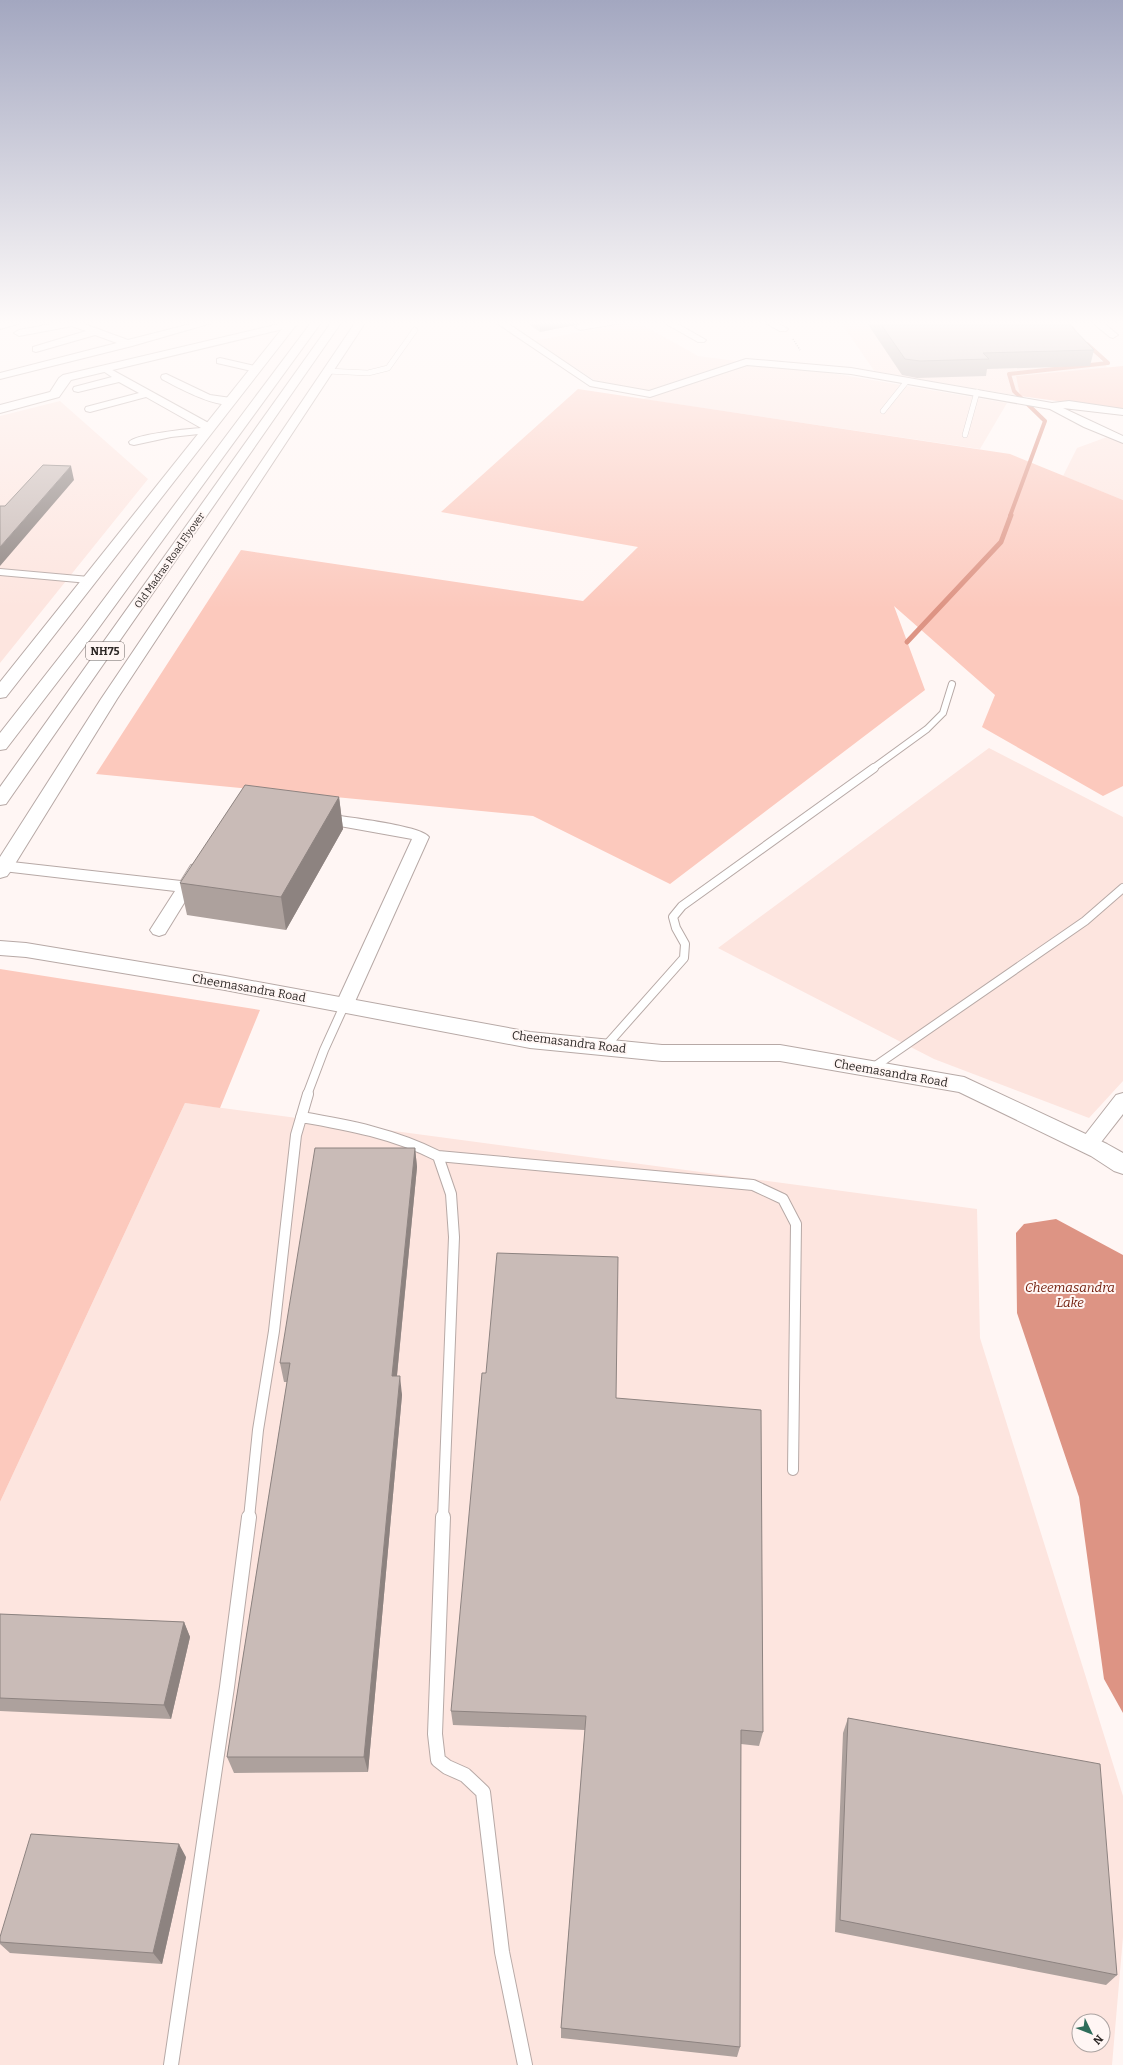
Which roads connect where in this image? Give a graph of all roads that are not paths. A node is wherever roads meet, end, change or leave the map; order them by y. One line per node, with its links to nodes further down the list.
1 (187, 416): 8 (street)
2 (219, 416): 8 (main road)
3 (247, 416): 16 (main road, Old Madras Road Flyover / NH75)
4 (270, 416): 17 (main road, Old Madras Road Flyover / NH75)
5 (297, 416): 20 (main road)
6 (970, 416): 9 (lane)
7 (1072, 416): 10 (street)
8 (209, 429): 11 (street); 13 (main road)
9 (965, 435)
10 (1123, 440)
11 (134, 442)
12 (0, 572): 13 (lane)
13 (89, 580): 15 (main road)
14 (952, 684): 26 (lane)
15 (0, 693)
16 (0, 745)
17 (0, 800)
18 (299, 815): 25 (street)
19 (208, 855): 21 (street)
20 (2, 869): 21 (street)
21 (186, 887): 23 (street)
22 (1123, 888): 27 (lane)
23 (159, 930)
24 (0, 948): 25 (main road, Cheemasandra Road)
25 (344, 1006): 26 (main road, Cheemasandra Road); 29 (lane)
26 (605, 1047): 27 (main road, Cheemasandra Road)
27 (871, 1069): 30 (main road, Cheemasandra Road)
28 (1123, 1100): 30 (street)
29 (301, 1117): 31 (lane); 34 (lane)
30 (1088, 1145): 32 (main road, Cheemasandra Road)
31 (438, 1156): 33 (lane); 35 (lane)
32 (1123, 1165)
33 (793, 1470)
34 (171, 2065)
35 (525, 2065)

